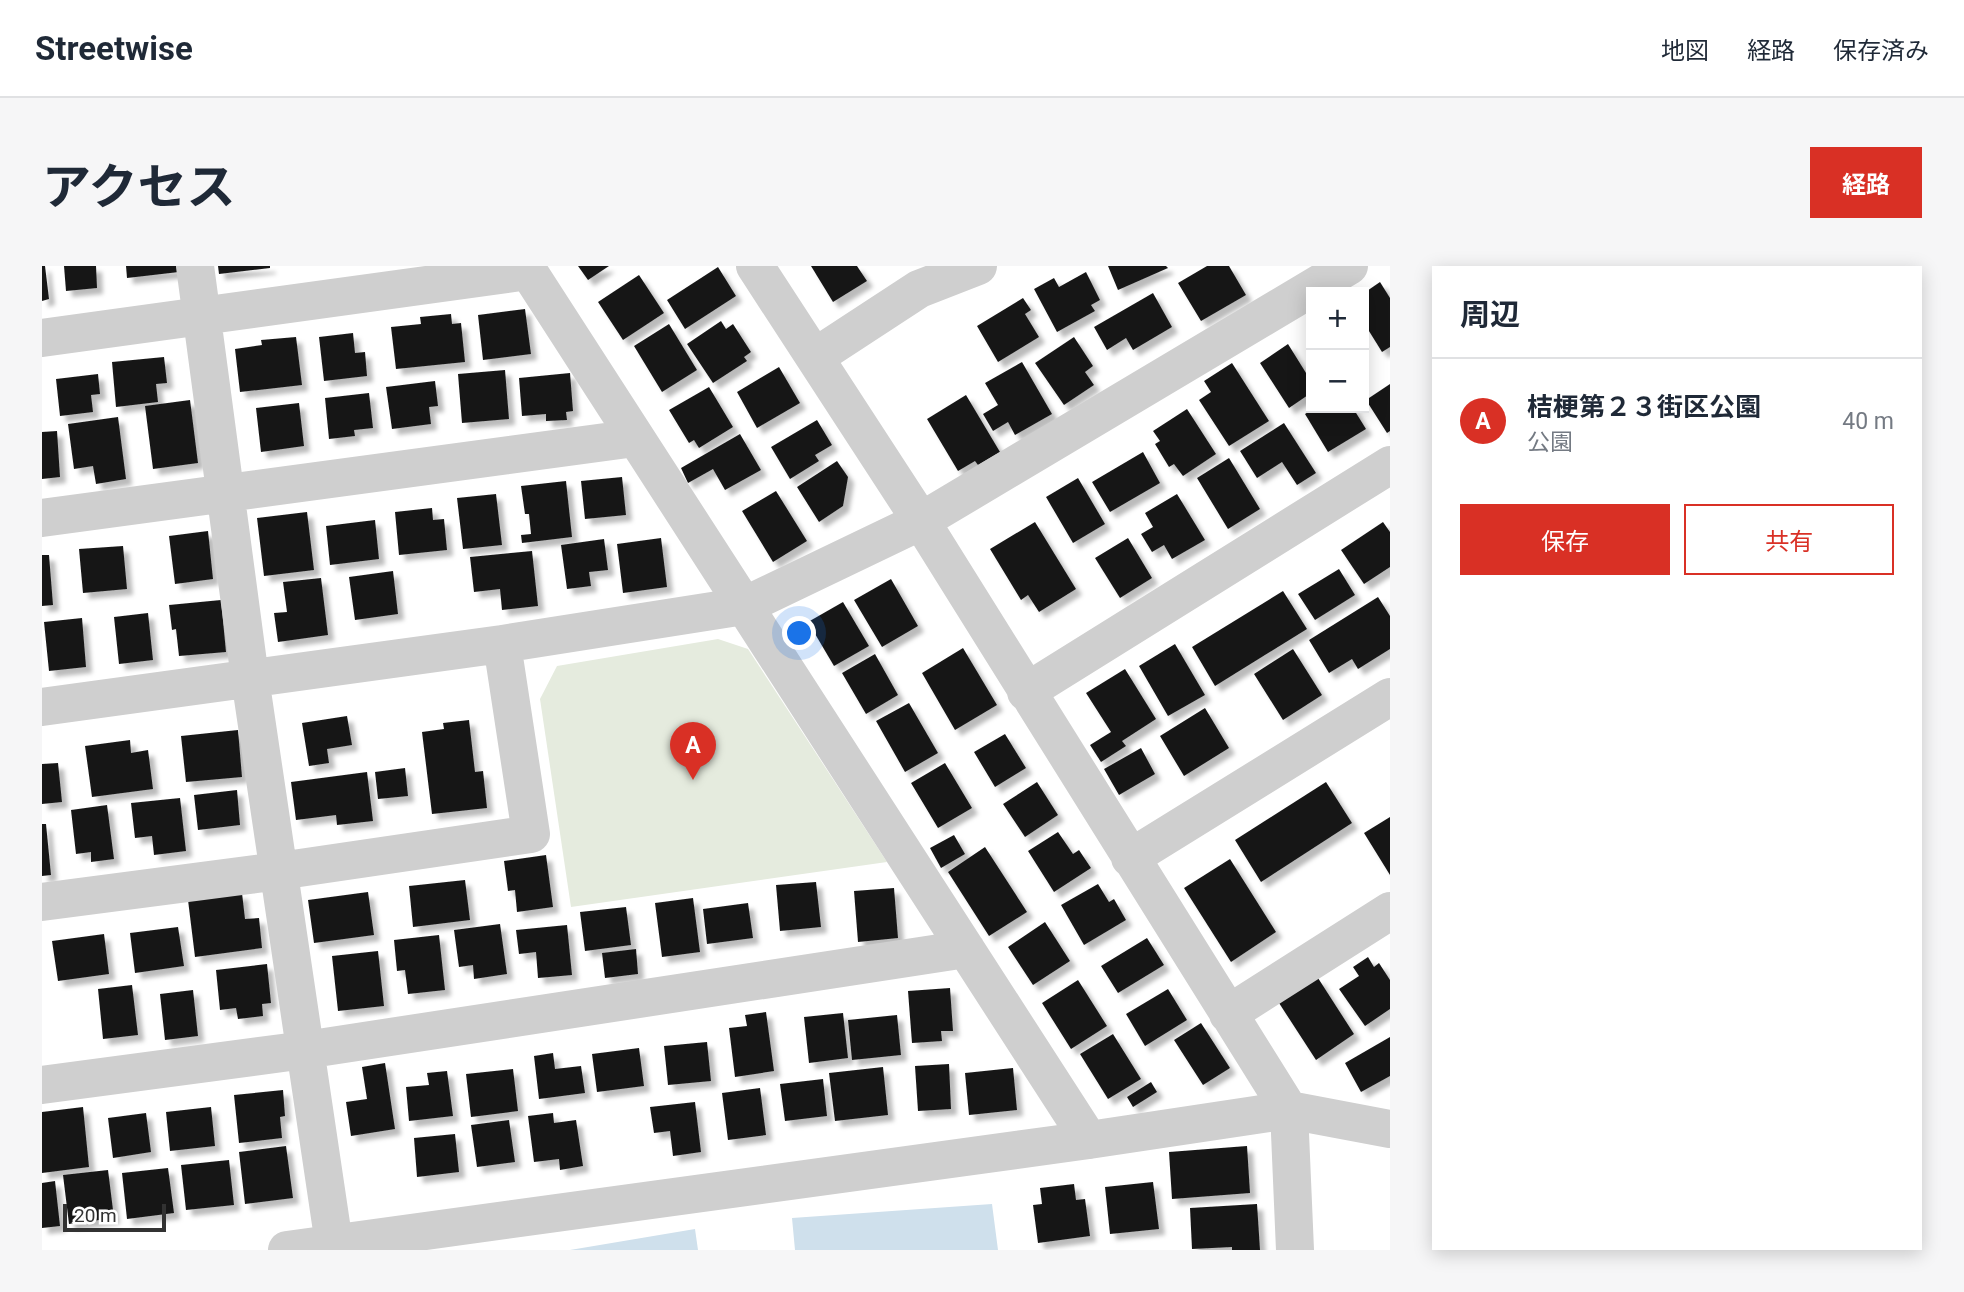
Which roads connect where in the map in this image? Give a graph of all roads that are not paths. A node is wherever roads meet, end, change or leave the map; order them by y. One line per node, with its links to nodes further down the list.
1 (195, 266): 6 (street)
2 (755, 266): 8 (street)
3 (978, 266): 8 (street)
4 (1349, 266): 13 (street)
5 (527, 269): 6 (street); 9 (street)
6 (200, 318): 7 (street); 11 (street)
7 (42, 338)
8 (815, 357): 13 (street)
9 (635, 438): 11 (street); 14 (street)
10 (1390, 465): 17 (street)
11 (225, 494): 12 (street); 16 (street)
12 (42, 519)
13 (921, 521): 14 (street); 17 (street)
14 (744, 606): 15 (street); 24 (street)
15 (502, 644): 16 (street); 21 (street)
16 (250, 677): 19 (street); 21 (street)
17 (1027, 692): 20 (street)
18 (1390, 697): 20 (street)
19 (42, 708)
20 (1130, 858): 25 (street)
21 (279, 872): 22 (street); 26 (street)
22 (42, 902)
23 (1390, 911): 25 (street)
24 (965, 949): 26 (street); 30 (street)
25 (1228, 1014): 28 (street)
26 (305, 1050): 27 (street); 31 (street)
27 (42, 1085)
28 (1289, 1110): 29 (street); 30 (street); 33 (street)
29 (1390, 1129)
30 (1089, 1140): 31 (street)
31 (334, 1244): 32 (street)
32 (287, 1250)
33 (1295, 1250)

